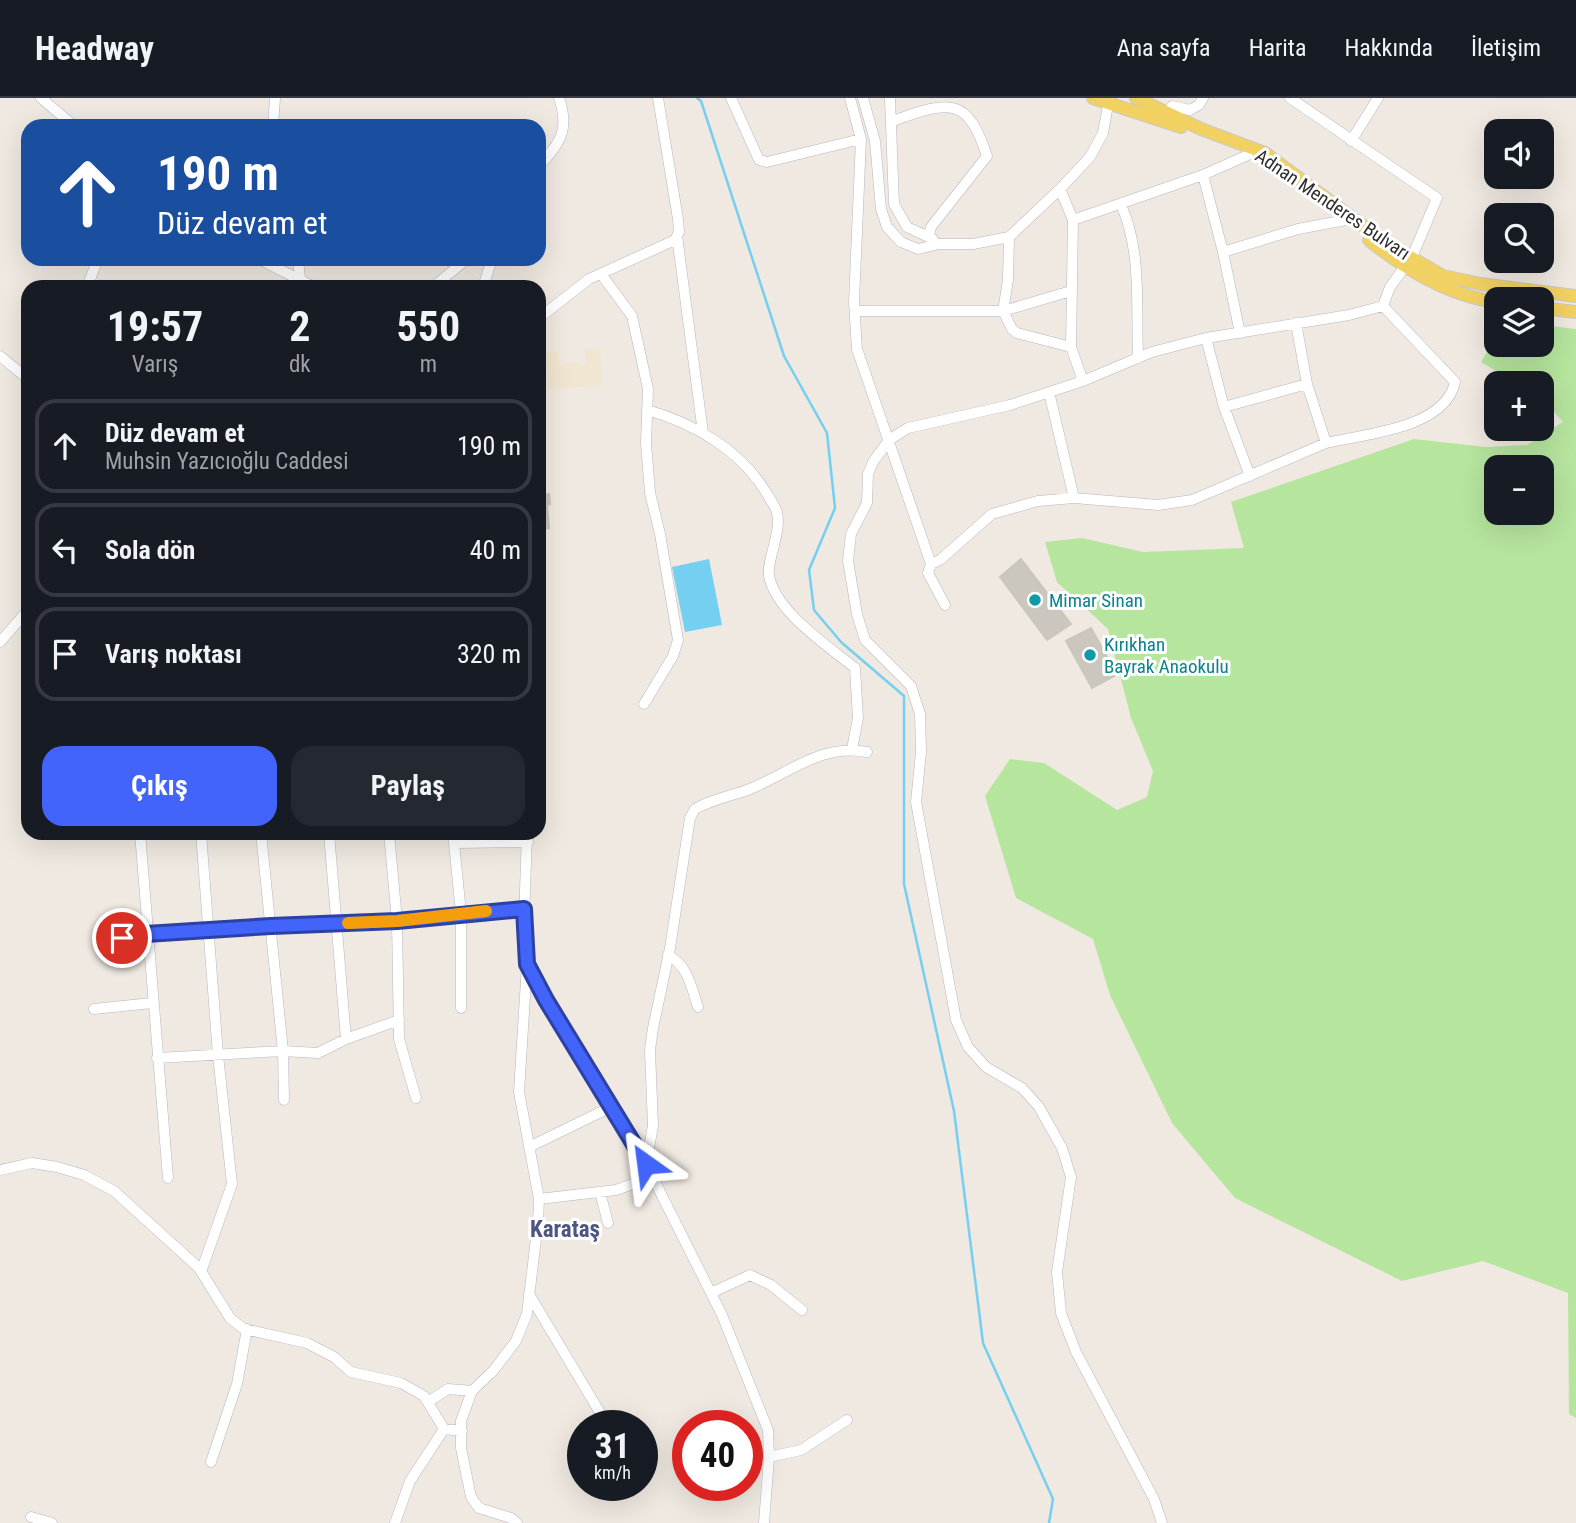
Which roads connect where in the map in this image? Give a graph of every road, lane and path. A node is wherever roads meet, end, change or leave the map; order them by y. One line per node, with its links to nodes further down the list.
1 (41, 98): 16 (street)
2 (275, 98): 17 (street)
3 (559, 98): 22 (street)
4 (658, 98): 29 (street)
5 (731, 98): 19 (street)
6 (850, 98): 19 (street)
7 (863, 98): 31 (street)
8 (890, 98): 18 (street)
9 (1093, 98): 14 (main road, Adnan Menderes Bulvarı)
10 (1136, 98): 15 (main road, Adnan Menderes Bulvarı)
11 (1203, 98): 15 (street)
12 (1290, 98): 20 (street)
13 (1378, 98): 20 (street)
14 (1109, 100): 21 (main road, Adnan Menderes Bulvarı); 24 (street)
15 (1168, 113): 33 (main road, Adnan Menderes Bulvarı)
16 (66, 119)
17 (274, 119)
18 (892, 121): 28 (street); 28 (street)
19 (860, 139): 48 (street)
20 (1351, 141): 33 (street)
21 (1248, 155): 23 (street); 27 (main road, Adnan Menderes Bulvarı)
22 (546, 159)
23 (1203, 175): 25 (street); 32 (street)
24 (1060, 189): 26 (street); 30 (street)
25 (1121, 205): 26 (street); 57 (street)
26 (1073, 220): 43 (street)
27 (1346, 220): 32 (street); 33 (main road, Adnan Menderes Bulvarı)
28 (929, 235): 31 (street)
29 (677, 236): 37 (street); 64 (street)
30 (1009, 237): 31 (street); 49 (street)
31 (939, 244)
32 (1223, 252): 53 (street)
33 (1408, 262): 44 (main road, Adnan Menderes Bulvarı); 45 (main road, Adnan Menderes Bulvarı); 46 (street)
34 (274, 266): 39 (street)
35 (299, 266): 39 (street)
36 (458, 266): 38 (street)
37 (601, 274): 50 (street); 63 (street)
38 (445, 277): 41 (street); 42 (street)
39 (300, 278): 40 (street)
40 (303, 280)
41 (441, 280)
42 (443, 280)
43 (1071, 291): 49 (street); 55 (street)
44 (1576, 296)
45 (1484, 301)
46 (1382, 306): 52 (street); 66 (street)
47 (1554, 309): 51 (main road)
48 (855, 311): 49 (street); 65 (street)
49 (1003, 311): 55 (street)
50 (546, 312)
51 (1576, 312)
52 (1296, 323): 53 (street); 60 (street)
53 (1240, 332): 54 (street)
54 (1206, 338): 57 (street); 62 (street)
55 (1071, 347): 59 (street)
56 (0, 356): 58 (street)
57 (1138, 358): 59 (street)
58 (21, 373)
59 (1083, 381): 61 (street)
60 (1307, 384): 62 (street); 66 (street)
61 (1049, 392): 65 (street); 68 (street)
62 (1224, 407): 67 (street)
63 (648, 410): 64 (street); 73 (street)
64 (703, 433): 74 (street)
65 (889, 440): 69 (street); 131 (street)
66 (1326, 443): 67 (street)
67 (1250, 476): 68 (street)
68 (1074, 498): 69 (street)
69 (931, 564): 70 (street)
70 (945, 605)
71 (21, 618): 72 (street)
72 (0, 642)
73 (643, 704)
74 (852, 749): 75 (street); 91 (street)
75 (867, 752)
76 (140, 840): 89 (street)
77 (202, 840): 88 (street)
78 (262, 840): 87 (street)
79 (330, 840): 86 (street)
80 (390, 840): 85 (street)
81 (453, 840): 84 (street)
82 (527, 840): 83 (street)
83 (524, 909): 84 (street); 92 (street)
84 (461, 913): 85 (street); 95 (street)
85 (397, 921): 86 (street); 97 (street)
86 (337, 923): 87 (street); 98 (street)
87 (271, 926): 88 (street); 99 (street)
88 (209, 931): 89 (street); 100 (street)
89 (146, 934): 90 (street); 93 (street)
90 (99, 942)
91 (668, 955): 94 (street); 106 (street)
92 (527, 964): 104 (street); 105 (street)
93 (152, 1003): 96 (street); 101 (street)
94 (698, 1007)
95 (461, 1008)
96 (94, 1009)
97 (399, 1020): 98 (street); 102 (street)
98 (346, 1039): 99 (street)
99 (283, 1051): 100 (street); 103 (street)
100 (218, 1055): 101 (street); 113 (street)
101 (157, 1058): 109 (street)
102 (416, 1098)
103 (284, 1100)
104 (611, 1107): 105 (street); 106 (street)
105 (529, 1147): 111 (street)
106 (646, 1164): 108 (street)
107 (0, 1170): 113 (street)
108 (653, 1177): 110 (street); 115 (street)
109 (168, 1178)
110 (600, 1192): 111 (street); 112 (street)
111 (539, 1199): 114 (street)
112 (608, 1223)
113 (201, 1272): 117 (street)
114 (528, 1293): 118 (street); 120 (street)
115 (711, 1293): 116 (street); 124 (street)
116 (802, 1310)
117 (247, 1329): 119 (street); 125 (street)
118 (472, 1391): 119 (street); 123 (street)
119 (428, 1402): 122 (street)
120 (598, 1410)
121 (847, 1420): 124 (street)
122 (444, 1429): 123 (street); 129 (street)
123 (462, 1431): 130 (street)
124 (769, 1457): 127 (street)
125 (211, 1462)
126 (30, 1517): 128 (street)
127 (765, 1522)
128 (52, 1523)
129 (395, 1523)
130 (517, 1523)
131 (1162, 1523)

